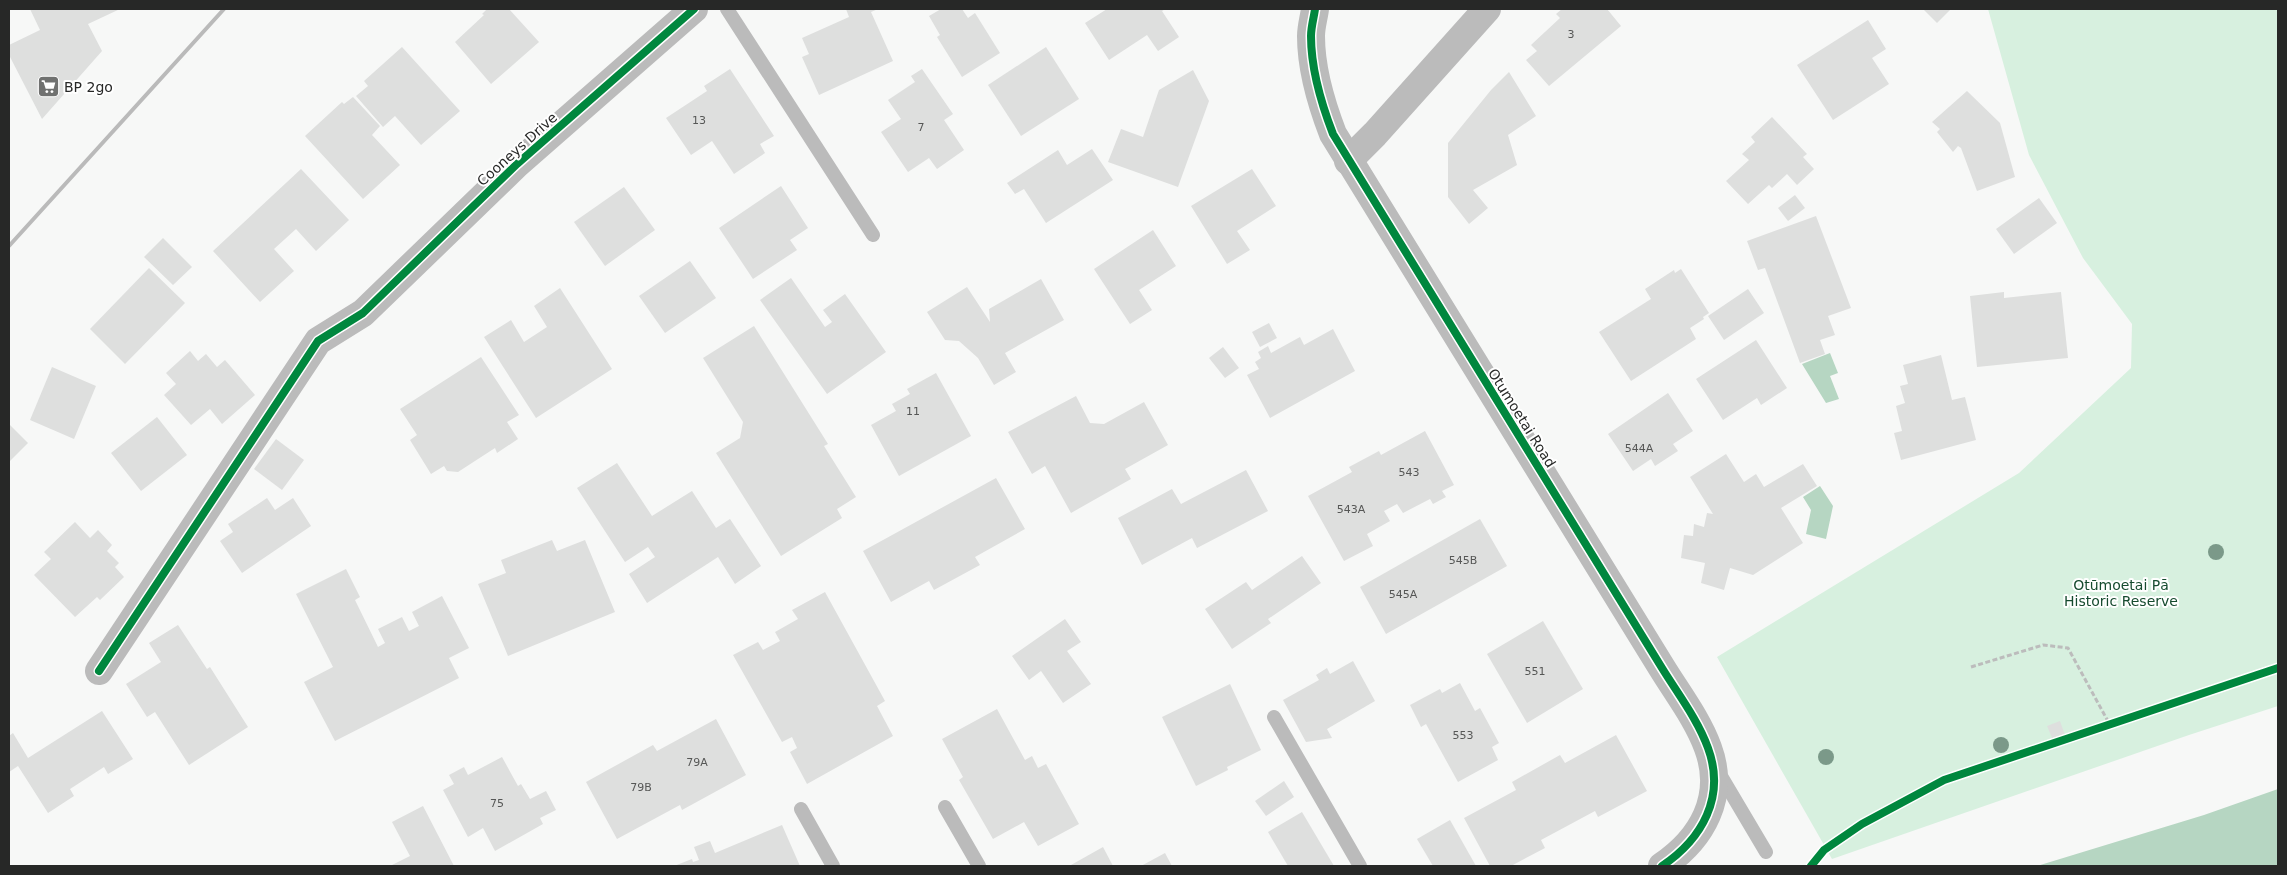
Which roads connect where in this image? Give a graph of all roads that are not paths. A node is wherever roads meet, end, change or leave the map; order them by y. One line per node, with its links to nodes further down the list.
1 (694, 9): 7 (street, Cooneys Drive)
2 (727, 9): 6 (lane)
3 (1315, 9): 5 (street, Otumoetai Road)
4 (1487, 9): 5 (street)
5 (1348, 161): 9 (street, Otumoetai Road)
6 (873, 235)
7 (99, 671)
8 (1274, 717): 15 (lane)
9 (1712, 762): 12 (lane); 16 (street, Otumoetai Road)
10 (944, 807): 14 (lane)
11 (801, 809): 13 (lane)
12 (1766, 852)
13 (833, 866)
14 (979, 866)
15 (1360, 866)
16 (1662, 866)

